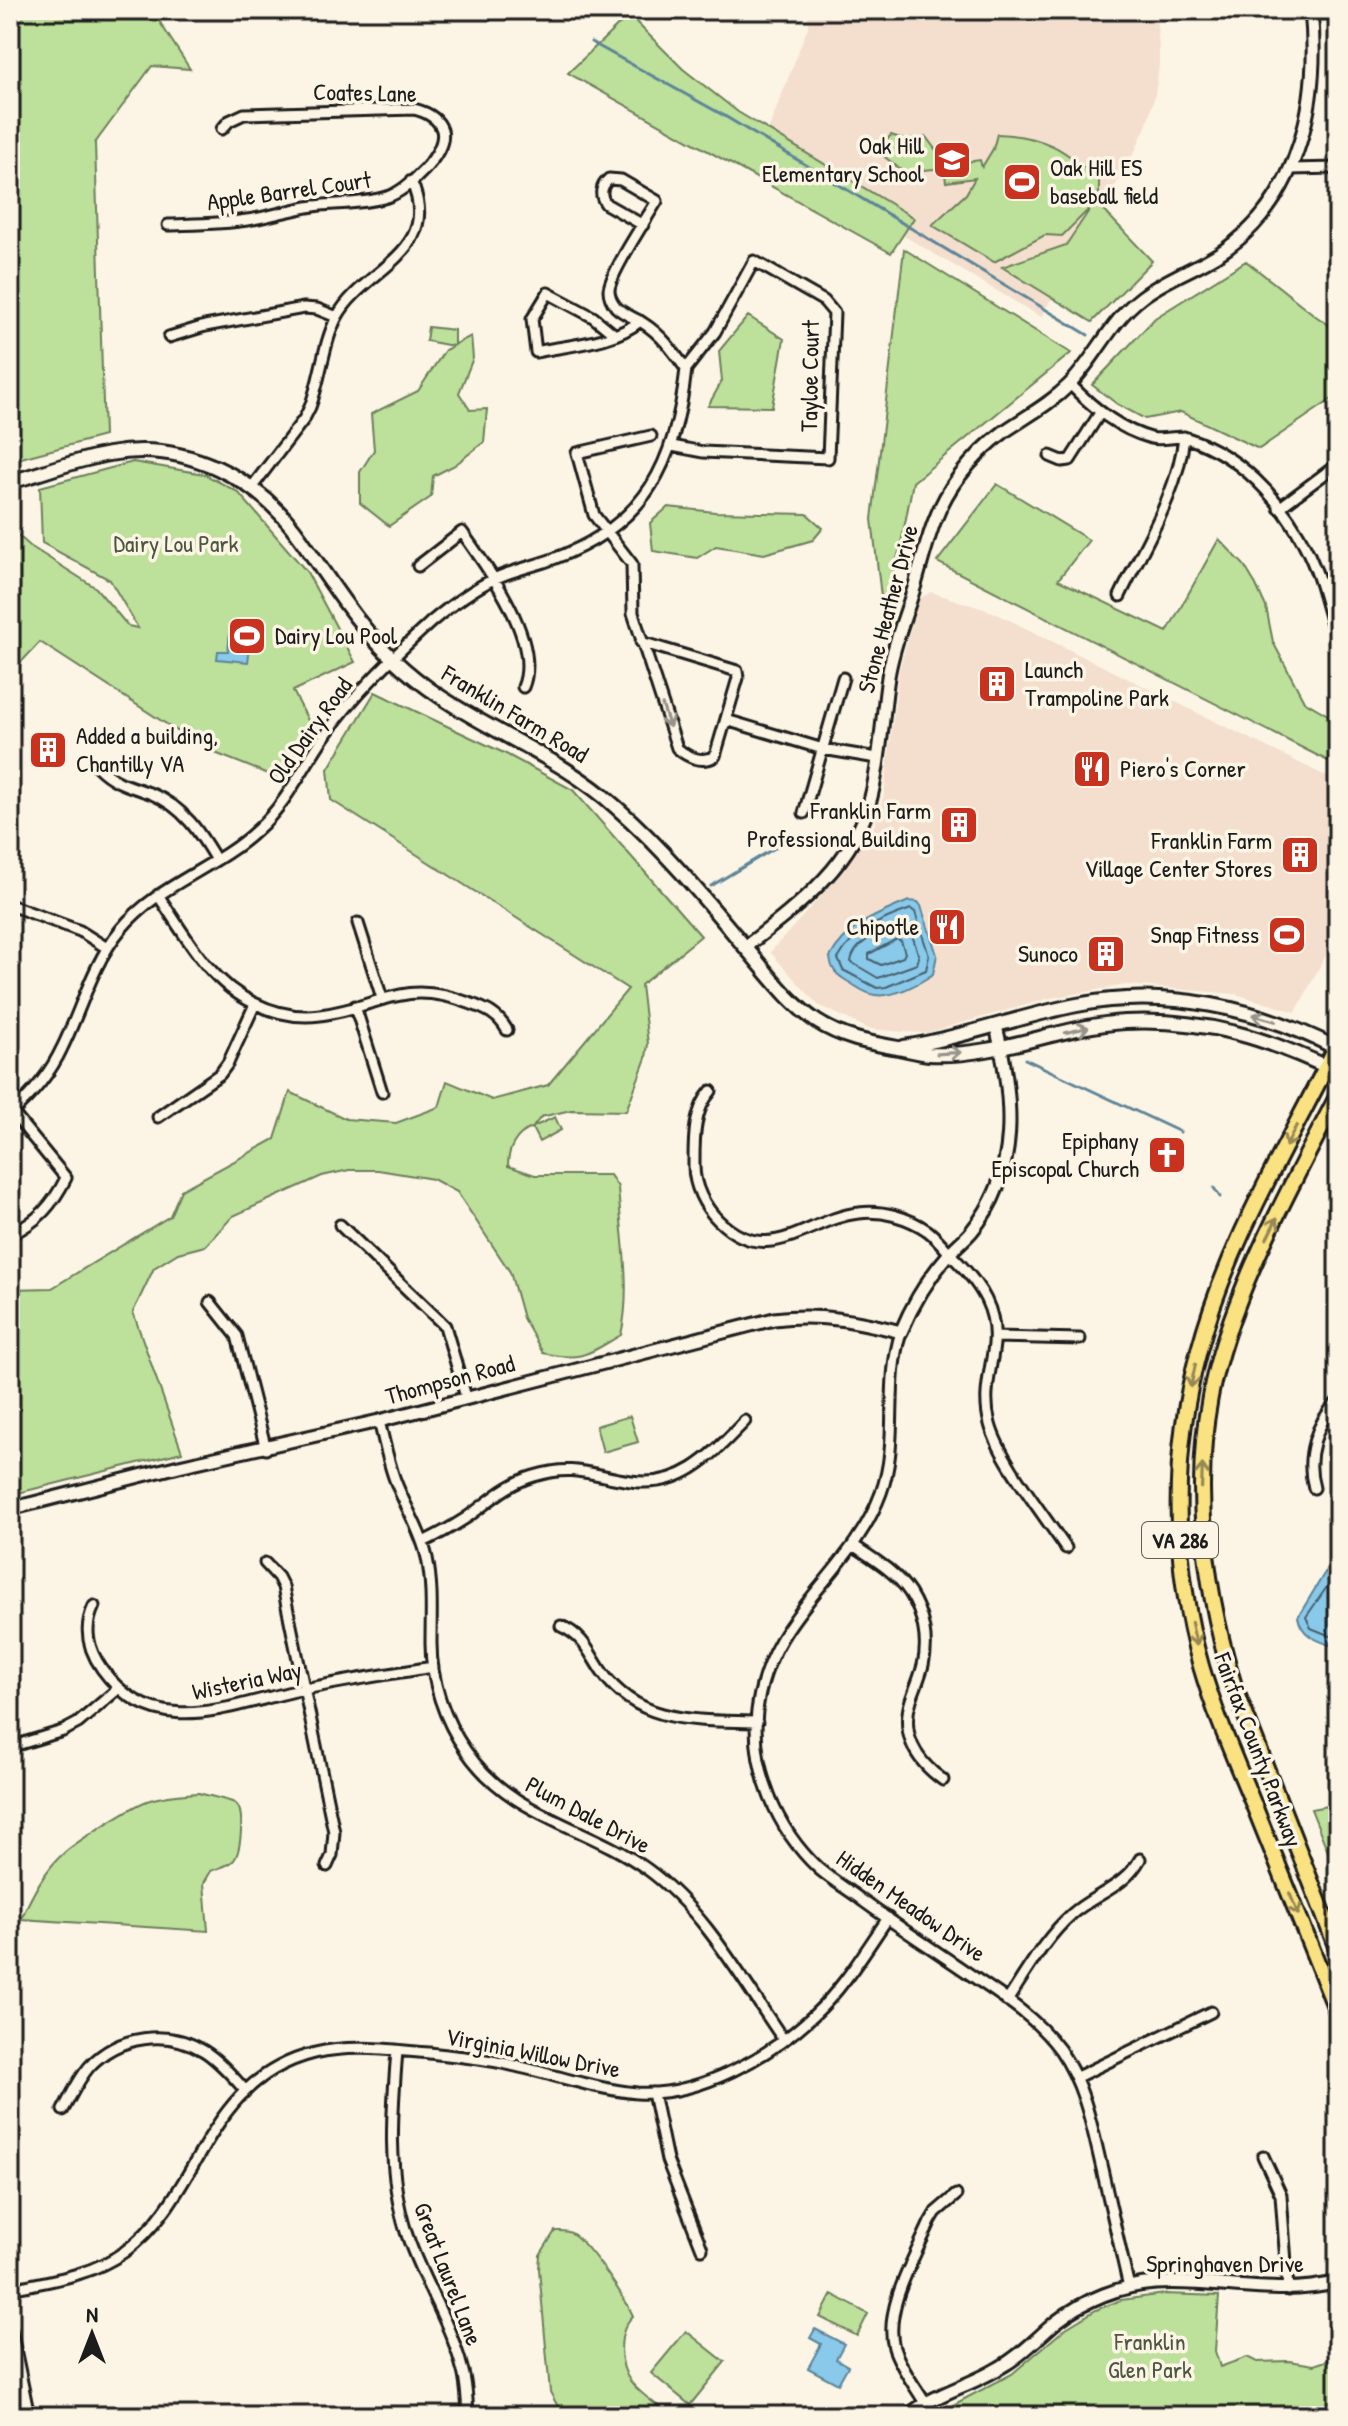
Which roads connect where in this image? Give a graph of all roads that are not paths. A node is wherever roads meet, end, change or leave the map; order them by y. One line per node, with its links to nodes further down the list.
1 (1311, 10): 4 (street, Stone Heather Drive)
2 (222, 129): 5 (street, Coates Lane)
3 (1338, 168): 4 (street)
4 (1290, 169): 13 (street, Stone Heather Drive)
5 (411, 181): 6 (street, Apple Barrel Court); 8 (street)
6 (168, 225)
7 (643, 225): 7 (street); 9 (street)
8 (337, 317): 11 (street); 21 (street)
9 (640, 321): 10 (street); 12 (street)
10 (615, 335): 10 (street)
11 (169, 337)
12 (686, 369): 17 (street, Old Dairy Road); 17 (street, Tayloe Court)
13 (1070, 384): 14 (street); 34 (street, Stone Heather Drive)
14 (1100, 413): 16 (street); 18 (street)
15 (651, 436): 23 (street)
16 (1184, 437): 22 (street); 26 (street)
17 (672, 446): 23 (street, Old Dairy Road)
18 (1050, 456)
19 (1338, 464): 22 (street)
20 (10, 482): 21 (main road, Franklin Farm Road)
21 (252, 487): 29 (main road, Franklin Farm Road)
22 (1279, 508): 27 (street)
23 (606, 532): 25 (street, Old Dairy Road); 28 (street)
24 (418, 566): 25 (street)
25 (495, 578): 29 (street, Old Dairy Road); 31 (street)
26 (1120, 596)
27 (1338, 641)
28 (641, 642): 32 (street); 32 (street, one-way to 32)
29 (394, 659): 37 (street, Old Dairy Road); 41 (main road, Franklin Farm Road)
30 (843, 678): 33 (street)
31 (523, 687)
32 (726, 720): 33 (street)
33 (823, 749): 34 (street); 36 (street)
34 (877, 758): 41 (street, Stone Heather Drive)
35 (98, 767): 37 (street)
36 (804, 813)
37 (216, 860): 38 (street, Old Dairy Road)
38 (158, 895): 42 (street, Old Dairy Road); 44 (street)
39 (10, 905): 42 (street)
40 (358, 923): 43 (street)
41 (745, 947): 50 (main road, Franklin Farm Road)
42 (107, 948): 55 (street, Old Dairy Road)
43 (382, 998): 45 (street); 47 (street)
44 (255, 1004): 45 (street); 56 (street)
45 (355, 1006): 53 (street)
46 (996, 1026): 48 (street, Hidden Meadow Drive); 49 (main road, Franklin Farm Road, one-way to 46); 50 (main road, Franklin Farm Road)
47 (507, 1030)
48 (1001, 1046): 50 (main road, Franklin Farm Road, one-way to 48); 51 (main road, Franklin Farm Road, one-way to 51); 59 (street, Hidden Meadow Drive)
49 (1337, 1047): 51 (highway, Fairfax County Parkway / VA 286)
50 (897, 1048)
51 (1332, 1069): 89 (highway, Fairfax County Parkway / VA 286, one-way to 89)
52 (711, 1091): 59 (street)
53 (382, 1092)
54 (1338, 1095): 86 (highway, Fairfax County Parkway / VA 286, one-way to 54)
55 (11, 1113): 58 (street)
56 (158, 1117)
57 (340, 1225): 64 (street)
58 (10, 1235)
59 (950, 1253): 61 (street, Hidden Meadow Drive); 62 (street)
60 (210, 1302): 68 (street)
61 (901, 1332): 64 (street, Thompson Road); 72 (street, Hidden Meadow Drive)
62 (995, 1337): 63 (street); 73 (street)
63 (1080, 1339)
64 (466, 1397): 66 (street, Thompson Road)
65 (1338, 1401): 69 (street)
66 (379, 1421): 68 (street, Thompson Road); 71 (street, Plum Dale Drive)
67 (745, 1421): 71 (street)
68 (266, 1449): 70 (street, Thompson Road)
69 (1314, 1488)
70 (10, 1509)
71 (423, 1542): 77 (street, Plum Dale Drive)
72 (853, 1545): 80 (street, Hidden Meadow Drive); 82 (street)
73 (1066, 1548)
74 (265, 1563): 79 (street)
75 (94, 1606): 78 (street, Wisteria Way)
76 (561, 1626): 80 (street)
77 (433, 1667): 79 (street, Wisteria Way); 90 (street, Plum Dale Drive)
78 (119, 1688): 79 (street, Wisteria Way); 81 (street)
79 (305, 1689): 84 (street)
80 (757, 1722): 85 (street, Hidden Meadow Drive)
81 (10, 1747)
82 (943, 1780)
83 (1140, 1859): 87 (street)
84 (327, 1866)
85 (888, 1918): 87 (street, Hidden Meadow Drive); 90 (street, Virginia Willow Drive)
86 (1338, 1951)
87 (1007, 2001): 92 (street, Hidden Meadow Drive)
88 (1211, 2012): 92 (street)
89 (1338, 2014)
90 (783, 2039): 94 (street, Virginia Willow Drive)
91 (397, 2051): 93 (street, Virginia Willow Drive); 94 (street, Virginia Willow Drive); 106 (street, Great Laurel Lane)
92 (1077, 2077): 100 (street, Hidden Meadow Drive)
93 (245, 2090): 95 (street); 101 (street, Virginia Willow Drive)
94 (653, 2093): 98 (street)
95 (63, 2110)
96 (1263, 2156): 102 (street)
97 (956, 2195): 104 (street)
98 (702, 2249)
99 (1338, 2282): 102 (street, Springhaven Drive)
100 (1129, 2287): 102 (street, Springhaven Drive); 104 (street, Springhaven Drive)
101 (10, 2289)
102 (1288, 2290)
103 (10, 2330): 105 (street)
104 (925, 2403): 107 (street, Springhaven Drive)
105 (28, 2416)
106 (468, 2416)
107 (908, 2416)

